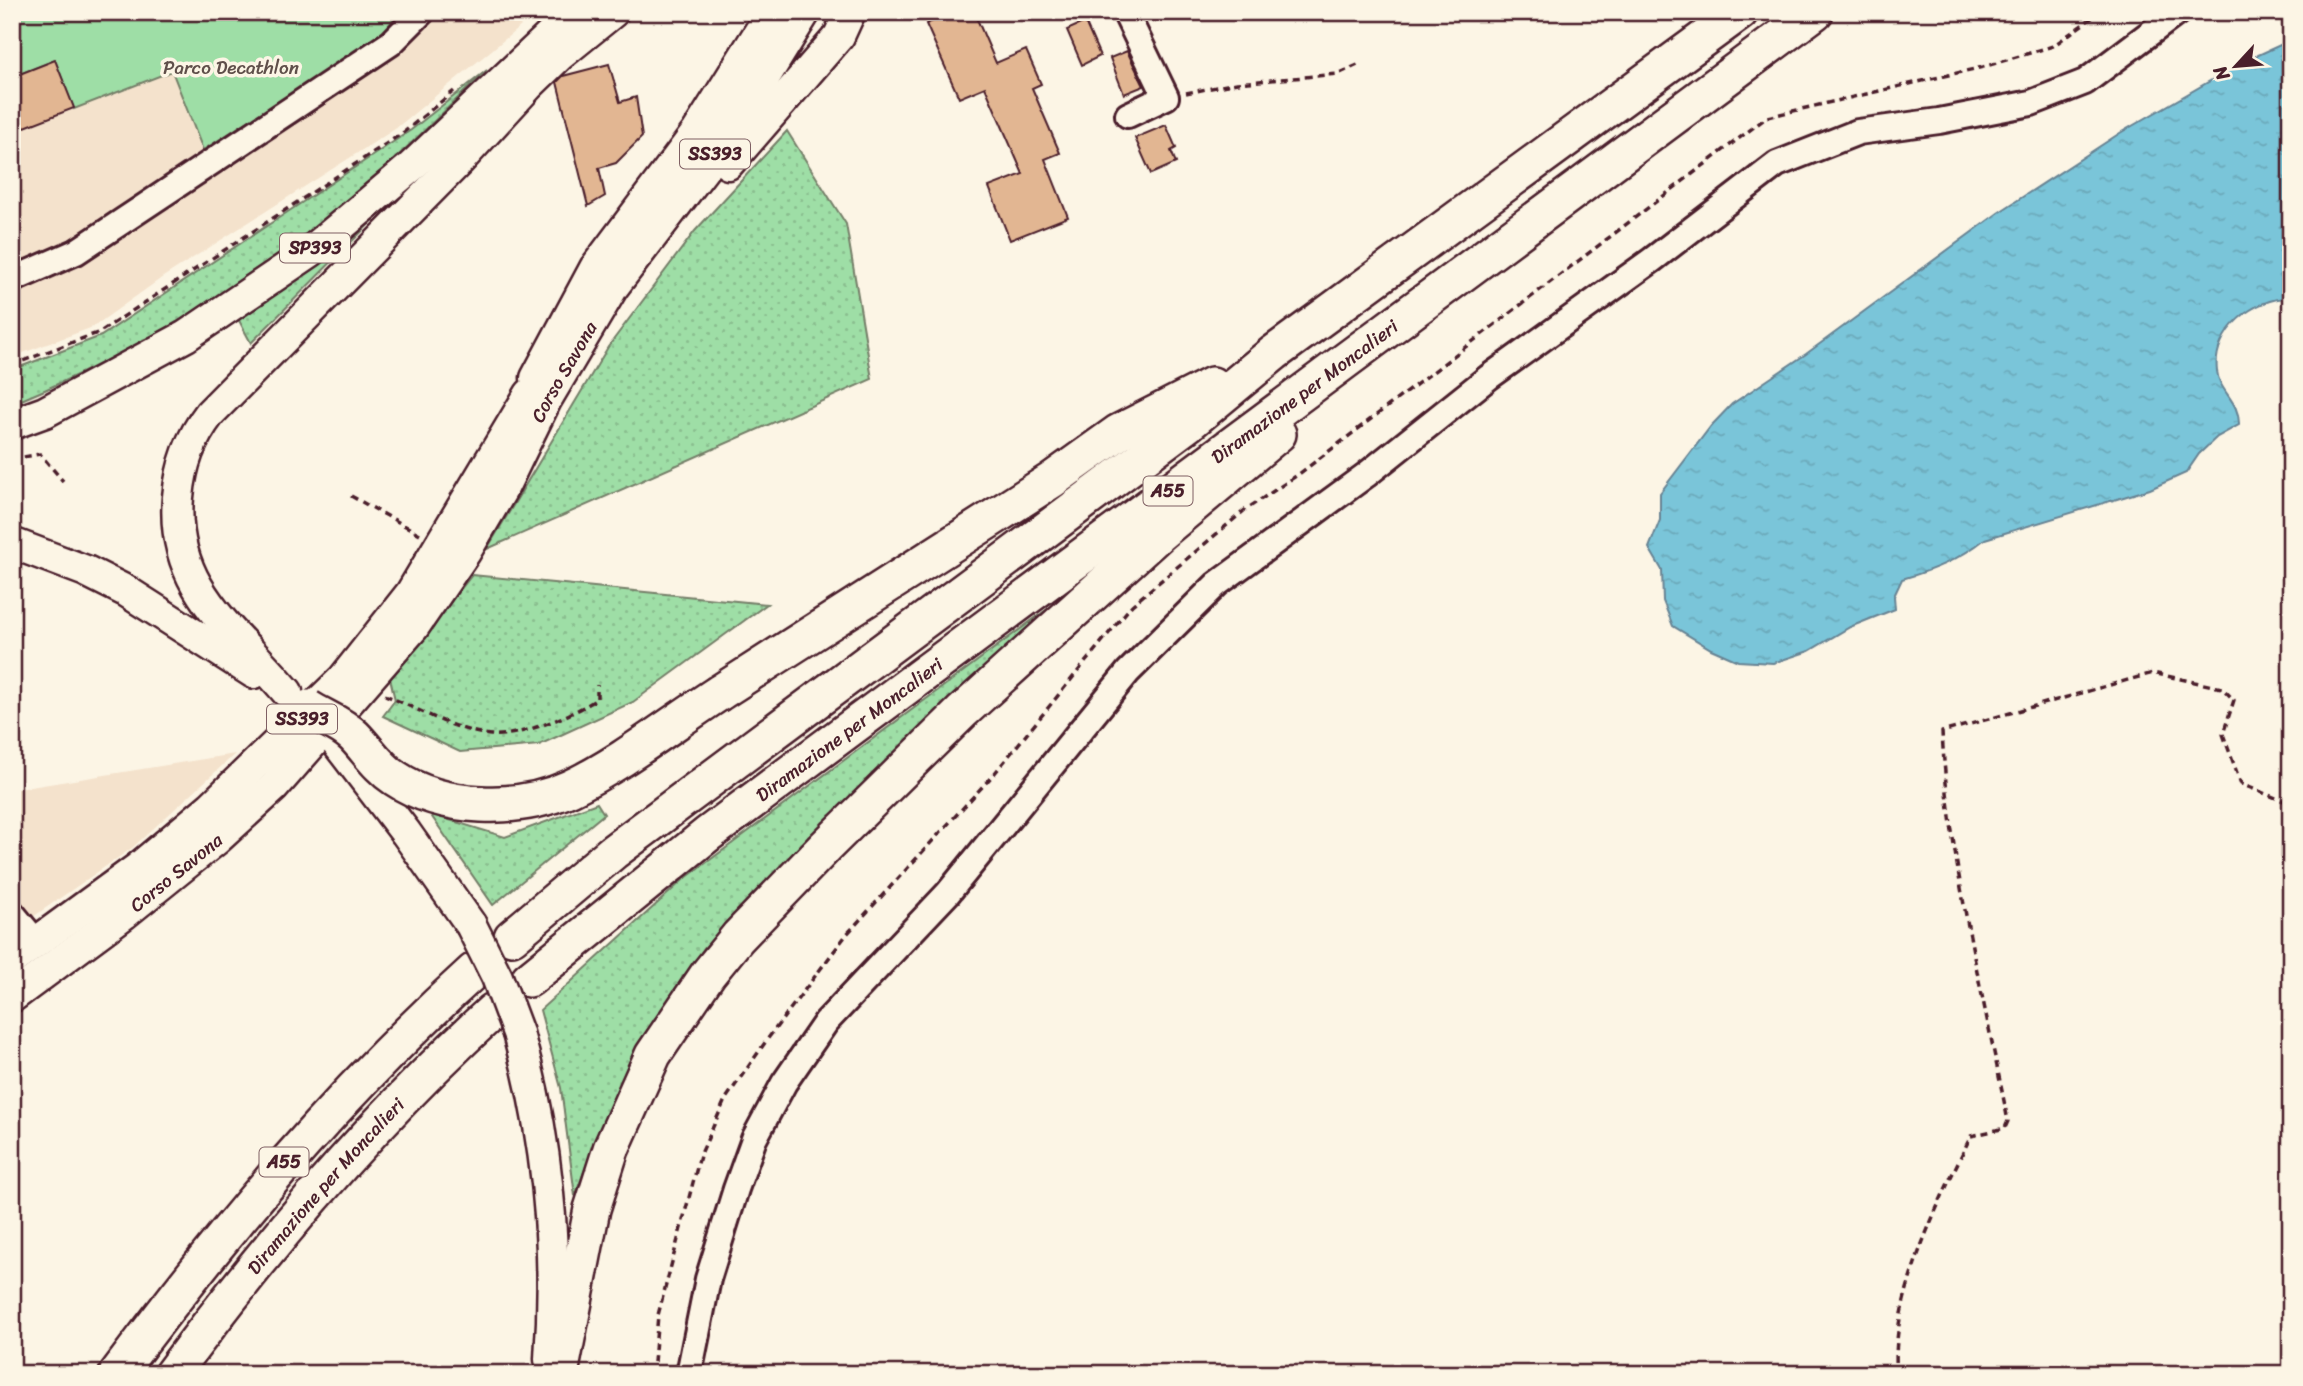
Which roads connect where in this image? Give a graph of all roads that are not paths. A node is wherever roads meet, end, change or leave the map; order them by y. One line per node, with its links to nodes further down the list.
1 (422, 12): 13 (street)
2 (575, 12): 17 (main road, SP393)
3 (612, 12): 20 (main road)
4 (772, 12): 16 (main road)
5 (791, 12): 16 (main road, Corso Savona / SS393)
6 (805, 12): 18 (main road, Corso Savona / SS393)
7 (850, 12): 18 (main road)
8 (1125, 12): 12 (street)
9 (1740, 12): 15 (highway, A55)
10 (1815, 12): 14 (highway, Diramazione per Moncalieri / A55)
11 (2178, 12): 33 (street)
12 (1128, 115)
13 (12, 280)
14 (1438, 290): 26 (highway, Diramazione per Moncalieri / A55); 32 (highway)
15 (1274, 353): 20 (highway, bridge); 22 (highway, A55)
16 (518, 413): 23 (main road, Corso Savona / SS393)
17 (12, 424)
18 (504, 486): 27 (main road, Corso Savona / SS393)
19 (12, 543): 20 (main road)
20 (298, 701): 28 (main road, bridge)
21 (12, 913): 23 (street)
22 (512, 937)
23 (36, 942): 24 (main road, Corso Savona / SS393)
24 (12, 960)
25 (474, 971): 29 (highway, A55)
26 (529, 979)
27 (12, 997)
28 (505, 1022): 30 (highway, Diramazione per Moncalieri / A55); 31 (main road)
29 (117, 1374)
30 (172, 1374)
31 (549, 1374)
32 (560, 1374)
33 (689, 1374)

